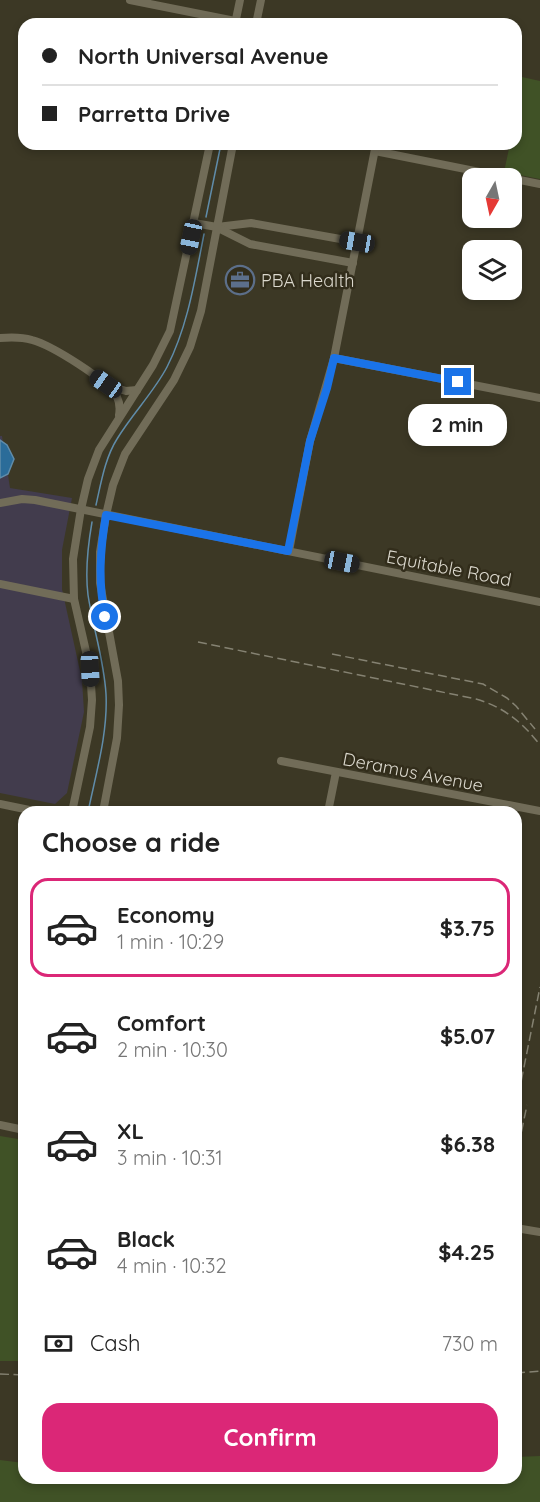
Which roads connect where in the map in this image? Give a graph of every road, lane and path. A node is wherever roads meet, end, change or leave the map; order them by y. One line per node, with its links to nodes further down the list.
1 (130, 0): 4 (street)
2 (240, 0): 5 (street)
3 (261, 0): 6 (street)
4 (212, 18)
5 (236, 18)
6 (257, 18)
7 (209, 150): 12 (street)
8 (232, 150): 13 (street)
9 (375, 150): 14 (street)
10 (389, 150): 11 (street)
11 (540, 184)
12 (194, 223): 13 (street); 19 (street)
13 (217, 227): 14 (street); 15 (street); 24 (street)
14 (357, 242): 15 (street)
15 (352, 263): 17 (street)
16 (0, 338): 18 (street)
17 (334, 358): 20 (street); 25 (street)
18 (106, 384): 19 (street); 21 (street)
19 (137, 390): 21 (street)
20 (540, 398)
21 (119, 417): 23 (street)
22 (0, 503): 23 (street, Equitable Road)
23 (81, 509): 24 (street, Equitable Road); 27 (street)
24 (106, 515): 25 (street, Equitable Road); 33 (street)
25 (288, 551): 28 (street, Equitable Road)
26 (0, 584): 27 (street)
27 (74, 599): 32 (street)
28 (540, 602)
29 (281, 761): 30 (street, Deramus Avenue)
30 (336, 772): 34 (street); 35 (street, Deramus Avenue)
31 (0, 804): 36 (street)
32 (73, 806)
33 (104, 806)
34 (329, 806)
35 (509, 806)
36 (18, 808)
37 (522, 808): 38 (street, Deramus Avenue)
38 (540, 812)
39 (0, 1125): 40 (street)
40 (18, 1129)
41 (522, 1229): 42 (street)
42 (540, 1232)

